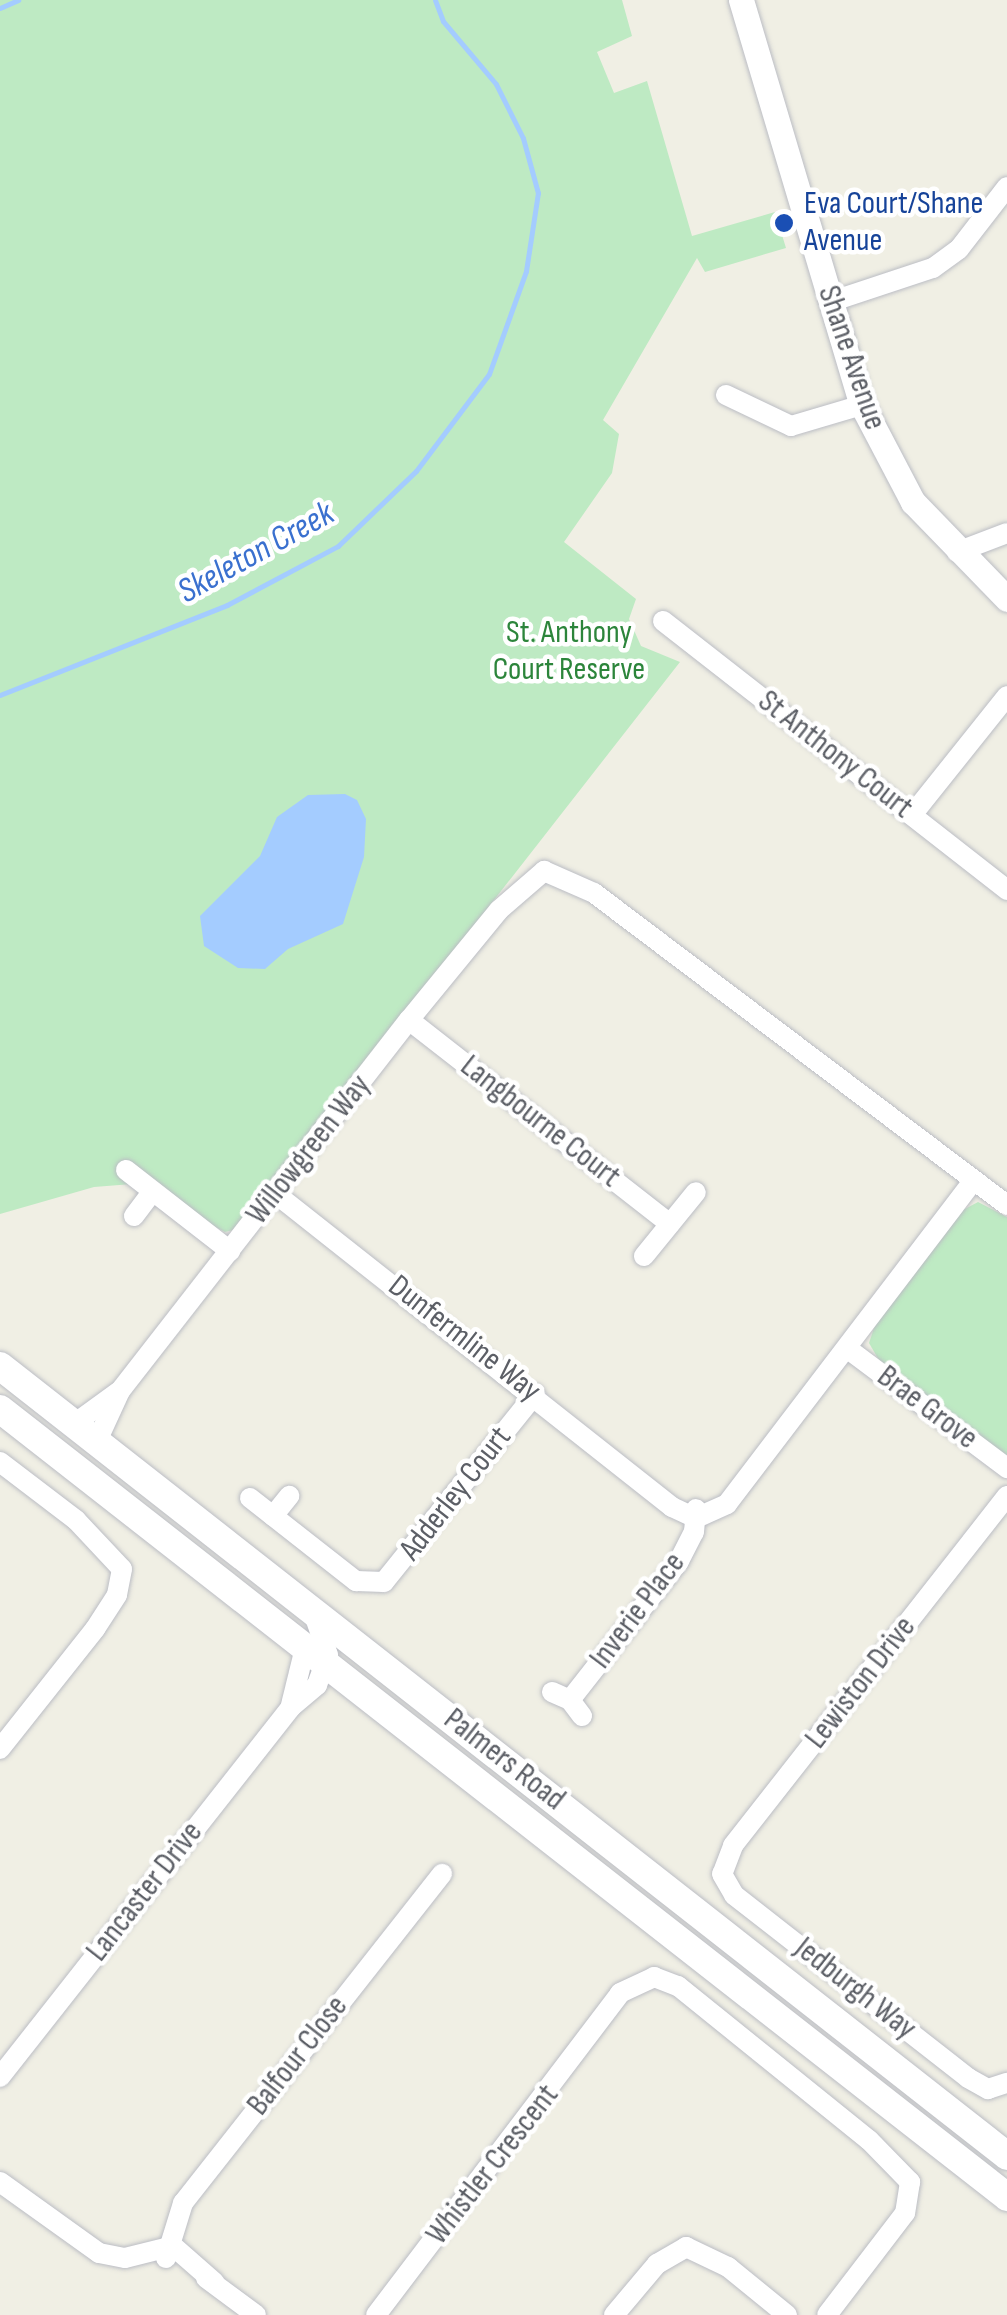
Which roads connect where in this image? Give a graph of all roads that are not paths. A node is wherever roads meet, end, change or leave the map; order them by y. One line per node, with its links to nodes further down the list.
1 (740, 0): 3 (street, Shane Avenue)
2 (1007, 187): 3 (street)
3 (830, 302): 5 (street, Shane Avenue)
4 (726, 395): 5 (street)
5 (862, 405): 7 (street, Shane Avenue)
6 (1007, 535): 7 (street); 8 (street)
7 (956, 552): 8 (street, Shane Avenue)
8 (980, 573): 9 (street, Shane Avenue); 10 (street, Shane Avenue)
9 (1007, 590)
10 (1007, 599)
11 (663, 621): 13 (street, St Anthony Court)
12 (1007, 696): 13 (street)
13 (912, 815): 14 (street, St Anthony Court)
14 (1007, 890)
15 (409, 1020): 17 (street, Willowgreen Way); 20 (street, Willowgreen Way); 23 (street, Langbourne Court)
16 (126, 1170): 18 (street)
17 (974, 1180): 21 (street, Willowgreen Way); 26 (street)
18 (153, 1191): 22 (street); 24 (street)
19 (696, 1192): 23 (street)
20 (276, 1194): 24 (street, Willowgreen Way); 29 (street, Dunfermline Way)
21 (1007, 1205)
22 (134, 1216)
23 (670, 1224): 25 (street)
24 (230, 1251): 28 (street, Willowgreen Way)
25 (644, 1256)
26 (848, 1349): 34 (street, Brae Grove); 38 (street)
27 (0, 1366): 31 (main road, Palmers Road)
28 (120, 1390): 31 (street, Willowgreen Way); 32 (street, Willowgreen Way)
29 (535, 1394): 38 (street, Dunfermline Way); 39 (street, Adderley Court)
30 (0, 1409): 41 (main road, Palmers Road)
31 (74, 1424): 32 (main road, Palmers Road)
32 (97, 1442): 40 (main road, Palmers Road)
33 (0, 1462): 43 (street)
34 (1007, 1468)
35 (290, 1496): 39 (street)
36 (1007, 1496): 45 (street, Lewiston Drive)
37 (250, 1498): 39 (street, Adderley Court)
38 (696, 1514): 42 (street, Inverie Place)
39 (273, 1516)
40 (312, 1610): 41 (street); 48 (main road, Palmers Road)
41 (315, 1656): 46 (street, Lancaster Drive); 50 (main road, Palmers Road)
42 (568, 1703)
43 (0, 1749)
44 (442, 1874): 51 (street, Balfour Close)
45 (722, 1874): 47 (street, Jedburgh Way)
46 (0, 2077)
47 (1004, 2085)
48 (1007, 2156)
49 (0, 2182): 51 (street)
50 (1007, 2198)
51 (166, 2252): 53 (street)
52 (377, 2314): 56 (street, Whistler Crescent)
53 (256, 2315)
54 (614, 2315): 55 (street)
55 (788, 2315)
56 (827, 2315)

